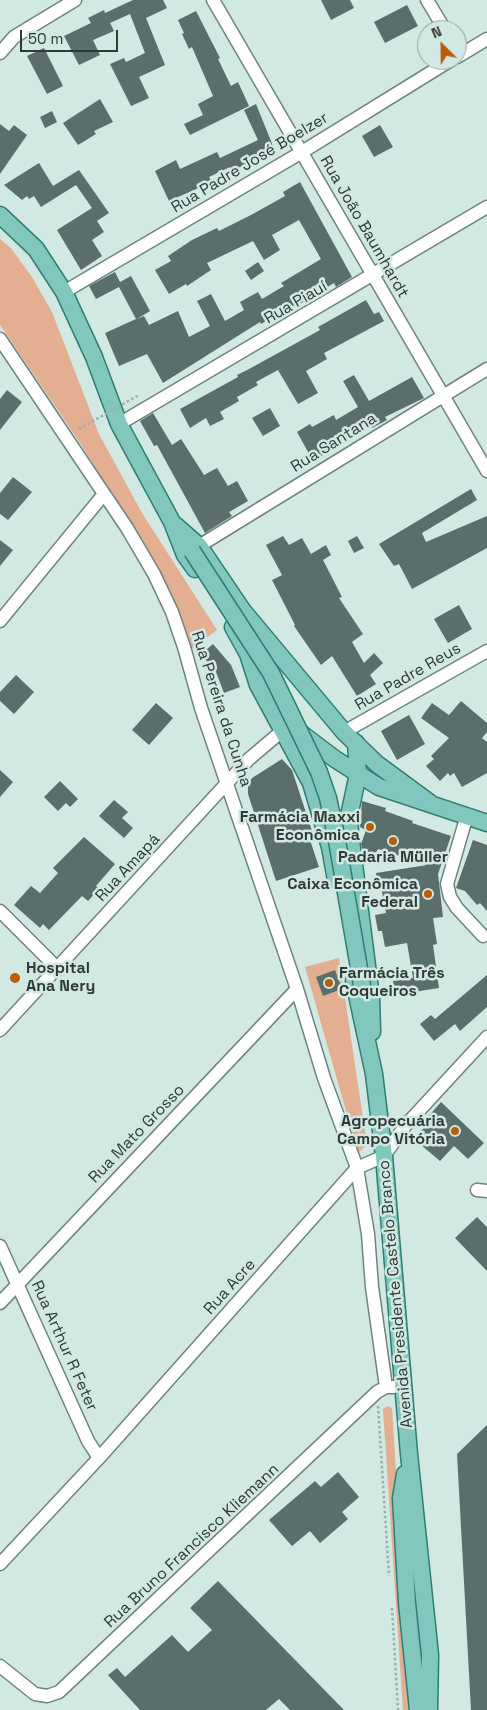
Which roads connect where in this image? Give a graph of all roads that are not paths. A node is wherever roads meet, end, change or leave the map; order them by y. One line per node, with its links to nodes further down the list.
1 (75, 0): 7 (street)
2 (213, 0): 9 (street, Rua João Baumhardt)
3 (427, 0): 4 (street)
4 (439, 20)
5 (487, 39): 6 (street, Rua Padre José Boelzer)
6 (467, 50)
7 (0, 53)
8 (434, 70): 9 (street, Rua Padre José Boelzer)
9 (302, 152): 12 (street, Rua João Baumhardt); 13 (street, Rua Padre José Boelzer)
10 (487, 208): 12 (street, Rua Piauí)
11 (0, 215): 13 (main road)
12 (374, 276): 16 (street, Rua João Baumhardt); 17 (street, Rua Piauí)
13 (64, 292): 17 (main road)
14 (0, 340): 19 (street, Rua Pereira da Cunha)
15 (487, 369): 16 (street, Rua Santana)
16 (442, 395): 18 (street, Rua João Baumhardt); 21 (street, Rua Santana)
17 (119, 424): 20 (main road)
18 (487, 471)
19 (104, 494): 22 (street); 31 (street, Rua Pereira da Cunha)
20 (172, 522): 21 (main road); 25 (main road, Avenida Presidente Castelo Branco)
21 (196, 548): 24 (main road); 43 (main road, bridge)
22 (0, 621)
23 (487, 651): 28 (street, Rua Padre Reus)
24 (296, 676): 25 (main road); 28 (main road)
25 (258, 685): 26 (main road, Avenida Presidente Castelo Branco)
26 (269, 707): 27 (main road, Avenida Presidente Castelo Branco); 29 (main road)
27 (282, 731): 30 (main road, Avenida Presidente Castelo Branco); 31 (street, Rua Amapá)
28 (350, 737): 29 (main road, Avenida Presidente Castelo Branco); 34 (main road)
29 (358, 774): 32 (main road); 33 (main road, Avenida Presidente Castelo Branco)
30 (311, 782): 33 (main road); 43 (main road, Avenida Presidente Castelo Branco)
31 (228, 784): 39 (street, Rua Amapá); 40 (street, Rua Pereira da Cunha)
32 (380, 787): 33 (main road); 34 (main road)
33 (353, 793): 43 (main road, Avenida Presidente Castelo Branco)
34 (430, 803): 35 (main road)
35 (467, 815): 36 (main road); 38 (street)
36 (487, 823)
37 (0, 911): 39 (street)
38 (483, 936)
39 (58, 969): 41 (street, Rua Amapá)
40 (297, 989): 45 (street, Rua Pereira da Cunha); 47 (street, Rua Mato Grosso)
41 (0, 1030)
42 (487, 1037): 44 (street)
43 (374, 1074): 44 (main road, Avenida Presidente Castelo Branco)
44 (384, 1156): 45 (street, Rua Acre); 49 (main road, Avenida Presidente Castelo Branco)
45 (357, 1168): 50 (street, Rua Pereira da Cunha); 52 (street, Rua Acre)
46 (0, 1246): 47 (street, Rua Arthur R Feter)
47 (18, 1283): 48 (street, Rua Mato Grosso); 52 (street, Rua Arthur R Feter)
48 (0, 1302)
49 (404, 1387): 50 (street); 51 (main road, Avenida Presidente Castelo Branco)
50 (382, 1390): 56 (street, Rua Bruno Francisco Kliemann)
51 (409, 1454): 54 (main road, Avenida Presidente Castelo Branco); 55 (main road, Avenida Presidente Castelo Branco)
52 (99, 1458): 53 (street, Rua Acre)
53 (0, 1564)
54 (406, 1565): 55 (main road); 57 (main road, Avenida Presidente Castelo Branco)
55 (430, 1656): 58 (main road, Avenida Presidente Castelo Branco)
56 (0, 1666)
57 (418, 1710)
58 (429, 1710)

